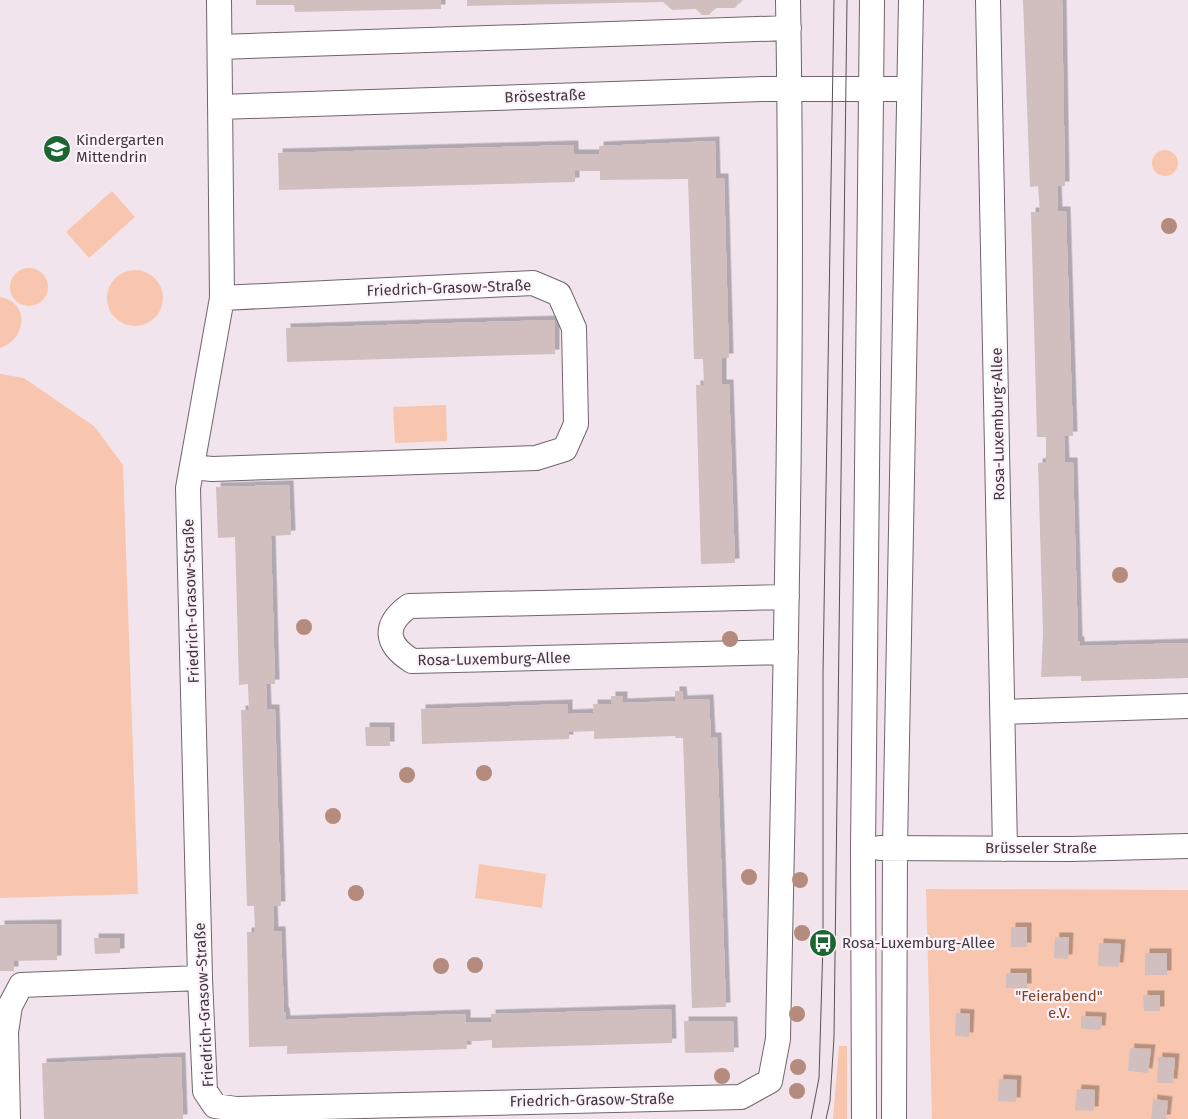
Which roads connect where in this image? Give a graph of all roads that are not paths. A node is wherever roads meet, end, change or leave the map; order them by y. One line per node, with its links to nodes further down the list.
1 (219, 0): 7 (street, Friedrich-Grasow-Straße)
2 (788, 0): 6 (street)
3 (872, 0): 9 (street)
4 (911, 0): 10 (street)
5 (988, 0): 17 (street, Rosa-Luxemburg-Allee)
6 (789, 28): 7 (street); 8 (street)
7 (220, 47): 11 (street, Friedrich-Grasow-Straße)
8 (790, 89): 9 (street, Brösestraße); 11 (street, Brösestraße); 14 (street)
9 (870, 89): 10 (street); 19 (street)
10 (909, 89): 20 (street)
11 (220, 107): 12 (street, Friedrich-Grasow-Straße)
12 (222, 298): 13 (street, Friedrich-Grasow-Straße); 13 (street, Friedrich-Grasow-Straße)
13 (192, 467): 22 (street, Friedrich-Grasow-Straße)
14 (787, 597): 15 (street); 15 (street, Rosa-Luxemburg-Allee)
15 (786, 652): 22 (street, Friedrich-Grasow-Straße)
16 (1188, 706): 17 (street)
17 (1004, 712): 21 (street, Rosa-Luxemburg-Allee)
18 (1188, 846): 21 (street, Brüsseler Straße)
19 (863, 848): 20 (street); 24 (street)
20 (895, 848): 21 (street, Brüsseler Straße); 25 (street)
21 (1005, 849)
22 (200, 978): 23 (street)
23 (8, 1119)
24 (864, 1119)
25 (894, 1119)

